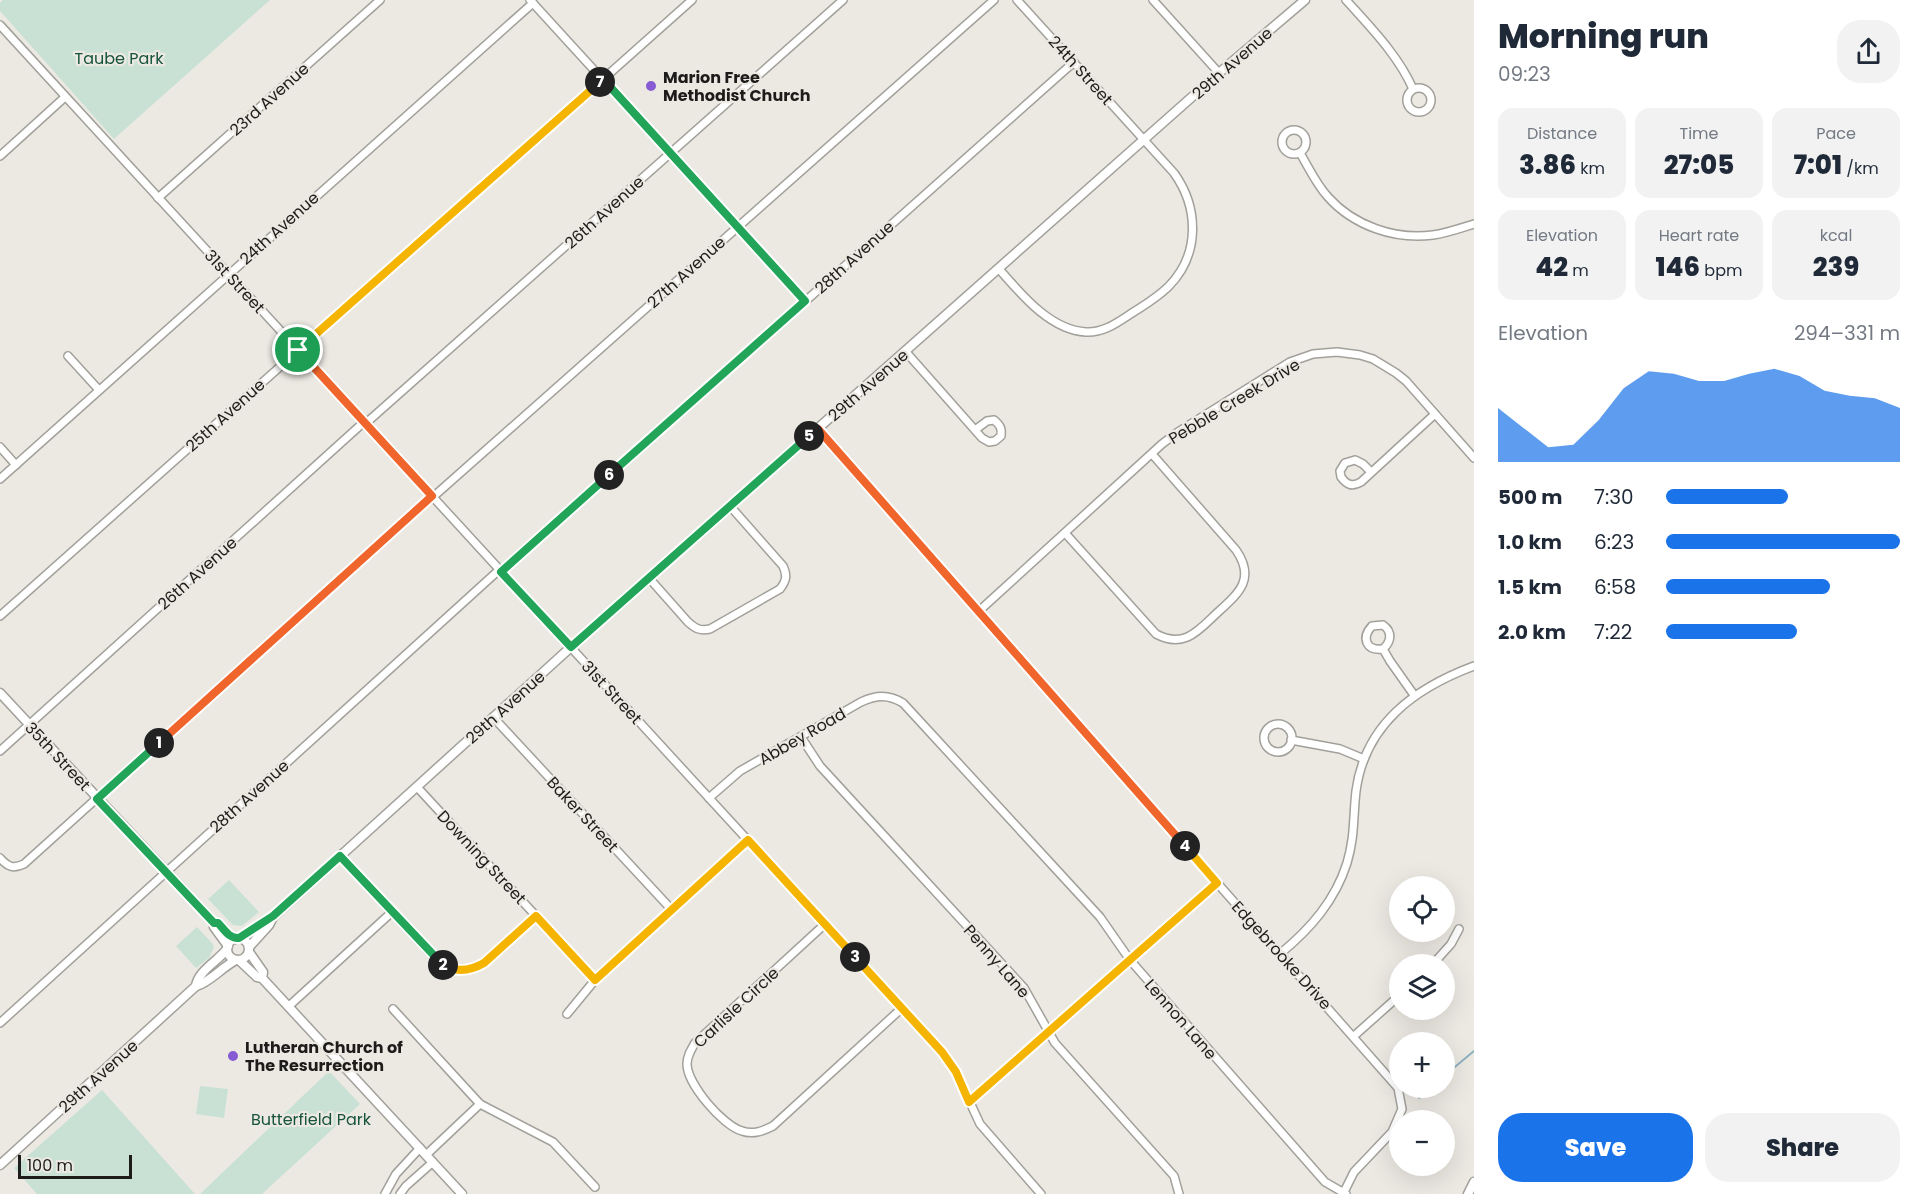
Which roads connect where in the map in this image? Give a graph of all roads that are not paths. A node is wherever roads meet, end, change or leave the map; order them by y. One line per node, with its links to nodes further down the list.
1 (380, 0): 20 (street, 23rd Avenue)
2 (692, 0): 13 (street, 25th Avenue)
3 (843, 0): 17 (street, 26th Avenue)
4 (994, 0): 22 (street, 27th Avenue)
5 (1017, 0): 11 (street, 24th Street)
6 (1153, 0): 12 (street)
7 (1305, 0): 12 (street, 29th Avenue)
8 (1346, 0): 14 (street)
9 (534, 2): 13 (street); 24 (street, 24th Avenue)
10 (0, 26): 15 (street, 31st Street)
11 (1074, 62): 16 (street, 24th Street); 25 (street, 28th Avenue)
12 (1219, 73): 16 (street, 29th Avenue)
13 (603, 79): 17 (street); 26 (street, 25th Avenue)
14 (1413, 89)
15 (65, 97): 19 (street); 20 (street, 31st Street)
16 (1144, 140): 23 (street, 29th Avenue); 23 (street, 24th Street)
17 (670, 153): 22 (street); 31 (street, 26th Avenue)
18 (1300, 153): 21 (street)
19 (0, 156)
20 (158, 198): 24 (street, 31st Street)
21 (1474, 224)
22 (738, 227): 25 (street); 40 (street, 27th Avenue)
23 (999, 269): 27 (street, 29th Avenue)
24 (228, 274): 26 (street, 31st Street); 29 (street, 24th Avenue)
25 (805, 301): 43 (street, 28th Avenue)
26 (298, 350): 31 (street, 31st Street); 46 (street, 25th Avenue)
27 (906, 352): 32 (street, 29th Avenue); 33 (street)
28 (68, 356): 29 (street)
29 (99, 390): 37 (street, 24th Avenue)
30 (1435, 414): 35 (street, Pebble Creek Drive); 36 (street, Pebble Creek Drive); 38 (street)
31 (365, 423): 40 (street, 31st Street); 54 (street, 26th Avenue)
32 (818, 429): 41 (street, 29th Avenue); 45 (street, Edgebrooke Drive)
33 (975, 430)
34 (0, 447): 37 (street)
35 (1152, 454): 42 (street, Pebble Creek Drive); 42 (street)
36 (1474, 458)
37 (16, 465): 39 (street, 24th Avenue)
38 (1371, 472): 38 (street)
39 (0, 479)
40 (433, 497): 43 (street, 31st Street); 61 (street, 27th Avenue)
41 (730, 506): 44 (street, 29th Avenue); 44 (street)
42 (1065, 533): 45 (street, Pebble Creek Drive)
43 (500, 571): 47 (street, 31st Street); 65 (street, 28th Avenue)
44 (649, 578): 47 (street, 29th Avenue)
45 (979, 611): 66 (street, Edgebrooke Drive)
46 (0, 616)
47 (571, 647): 53 (street, 29th Avenue); 60 (street, 31st Street)
48 (1383, 649): 51 (street)
49 (1474, 666): 51 (street)
50 (0, 693): 54 (street, 35th Street)
51 (1414, 695): 58 (street)
52 (903, 703): 55 (street, Abbey Road); 79 (street, Lennon Lane)
53 (494, 717): 59 (street, 29th Avenue); 67 (street, Baker Street)
54 (29, 725): 57 (street, 26th Avenue); 61 (street, 35th Street)
55 (801, 737): 60 (street, Abbey Road); 90 (street, Penny Lane)
56 (1291, 740): 56 (street); 58 (street)
57 (0, 751)
58 (1364, 759): 77 (street)
59 (417, 787): 63 (street, 29th Avenue); 70 (street, Downing Street)
60 (709, 798): 62 (street, 31st Street)
61 (97, 799): 64 (street, 27th Avenue); 65 (street, 35th Street)
62 (748, 840): 67 (street); 72 (street, 31st Street)
63 (340, 856): 68 (street); 69 (street, 29th Avenue)
64 (0, 858)
65 (166, 872): 71 (street, 35th Street); 89 (street, 28th Avenue)
66 (1217, 883): 77 (street, Edgebrooke Drive); 79 (street)
67 (672, 910): 82 (street)
68 (392, 912): 70 (street); 85 (street)
69 (273, 916): 74 (street, 29th Avenue); 76 (street, 29th Avenue)
70 (536, 916): 82 (street, Downing Street)
71 (214, 923): 74 (street, 35th Street); 75 (street, 35th Street)
72 (825, 924): 86 (street, 31st Street); 86 (street, Carlisle Circle)
73 (1460, 929): 78 (street)
74 (237, 939): 75 (street); 76 (street)
75 (227, 947): 80 (street); 83 (street, 29th Avenue)
76 (249, 950): 80 (street); 81 (street)
77 (1281, 954): 91 (street, Edgebrooke Drive)
78 (1442, 954)
79 (1130, 960): 90 (street); 104 (street, Lennon Lane)
80 (238, 961): 81 (street); 83 (street, 29th Avenue)
81 (262, 978): 85 (street)
82 (595, 980): 88 (street)
83 (196, 986): 96 (street, 29th Avenue)
84 (1389, 1005): 91 (street)
85 (289, 1006): 94 (street)
86 (902, 1008): 92 (street, 31st Street)
87 (393, 1010): 93 (street)
88 (567, 1014)
89 (0, 1023)
90 (1048, 1032): 92 (street); 103 (street, Penny Lane)
91 (1354, 1036): 104 (street, Edgebrooke Drive)
92 (969, 1102): 102 (street)
93 (480, 1104): 95 (street); 98 (street)
94 (420, 1148): 95 (street); 99 (street)
95 (429, 1159): 100 (street); 101 (street)
96 (1, 1160)
97 (1474, 1182): 105 (street)
98 (595, 1187)
99 (385, 1194)
100 (400, 1194)
101 (462, 1194)
102 (1041, 1194)
103 (1179, 1194)
104 (1344, 1194)
105 (1468, 1194)

